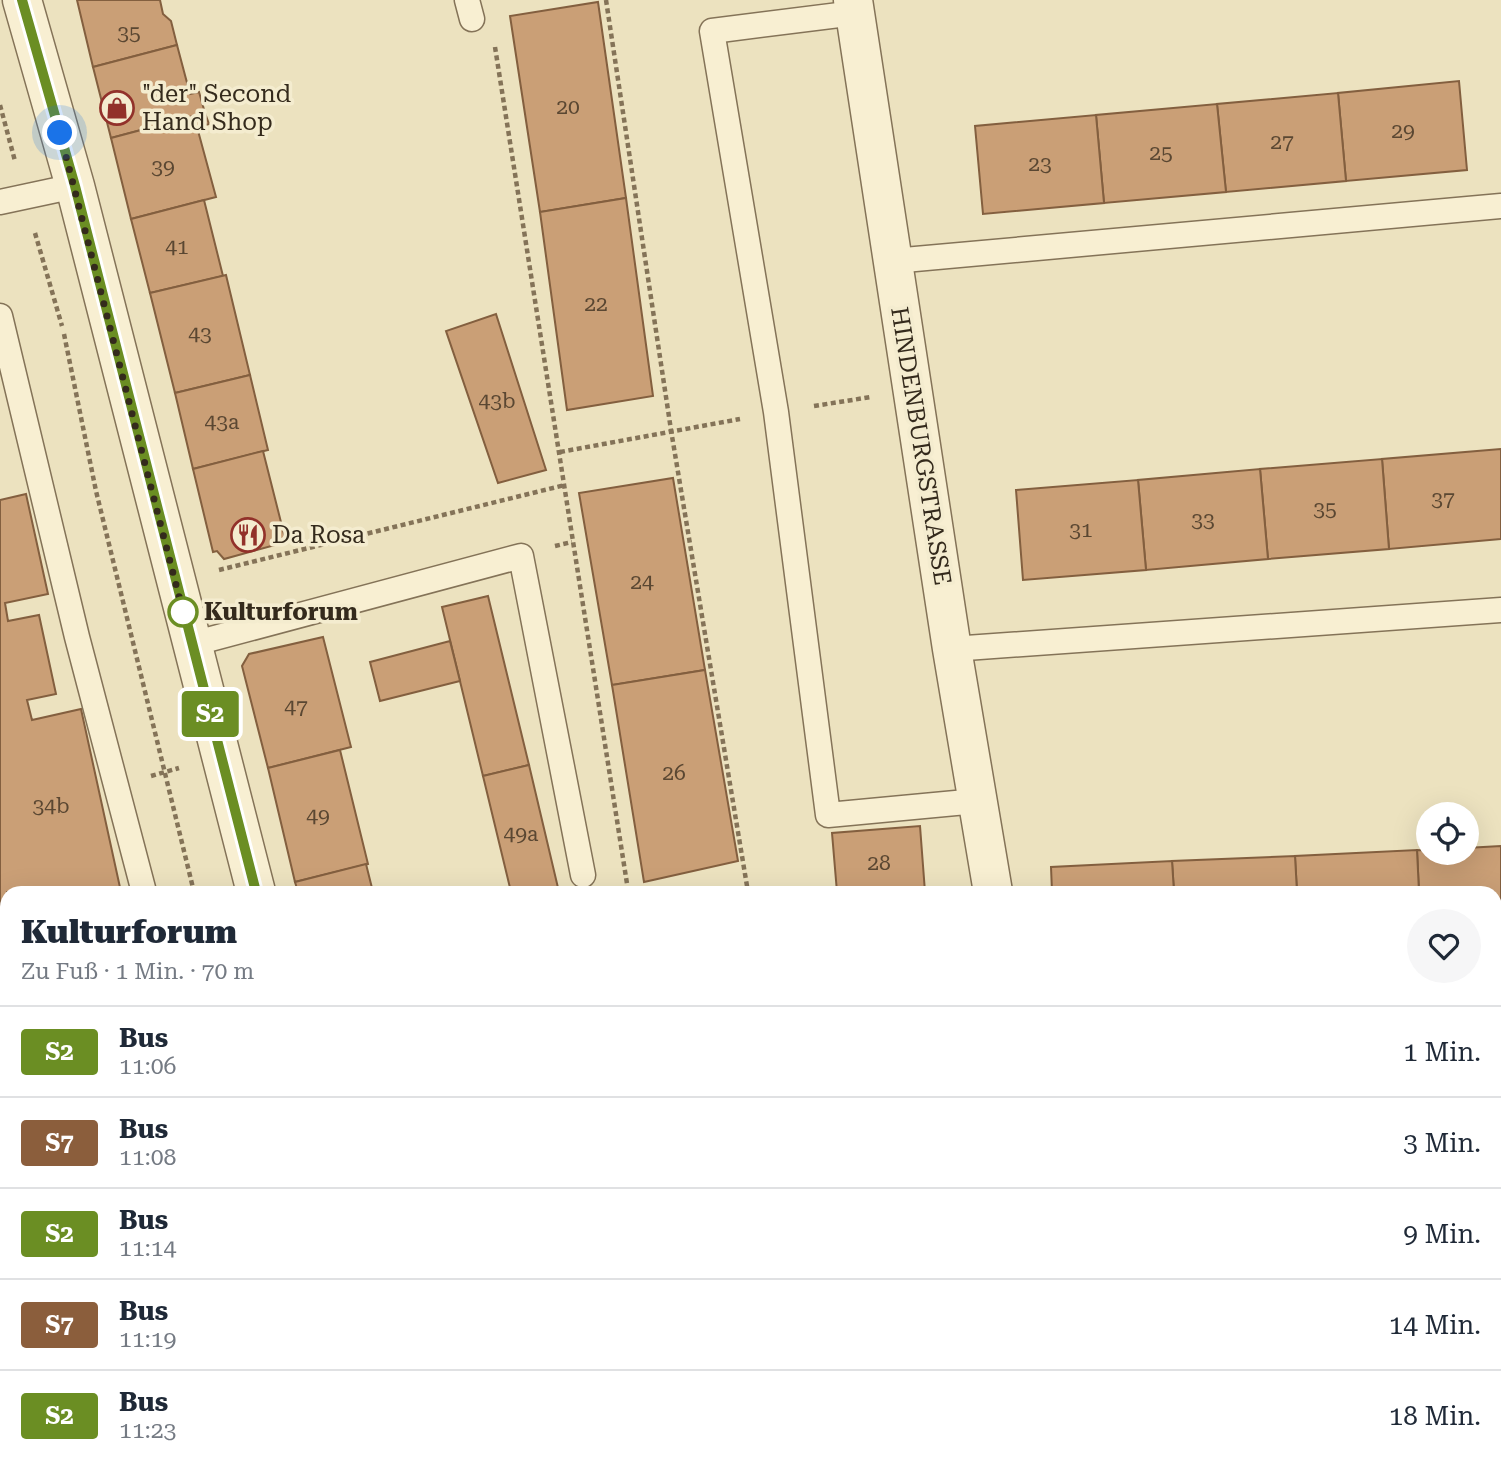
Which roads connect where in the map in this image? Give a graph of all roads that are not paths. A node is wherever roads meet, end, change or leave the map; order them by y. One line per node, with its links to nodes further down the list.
1 (22, 0): 3 (street)
2 (854, 6): 6 (street, HINDENBURGSTRASSE); 11 (lane)
3 (75, 186): 4 (lane); 9 (street)
4 (0, 202)
5 (1501, 206): 6 (lane)
6 (893, 261): 10 (street, HINDENBURGSTRASSE)
7 (0, 316): 13 (lane)
8 (1501, 610): 10 (lane)
9 (192, 644): 12 (lane); 14 (street)
10 (952, 649): 11 (street, HINDENBURGSTRASSE)
11 (977, 800): 15 (street, HINDENBURGSTRASSE)
12 (583, 875)
13 (142, 886)
14 (254, 886)
15 (992, 886)

